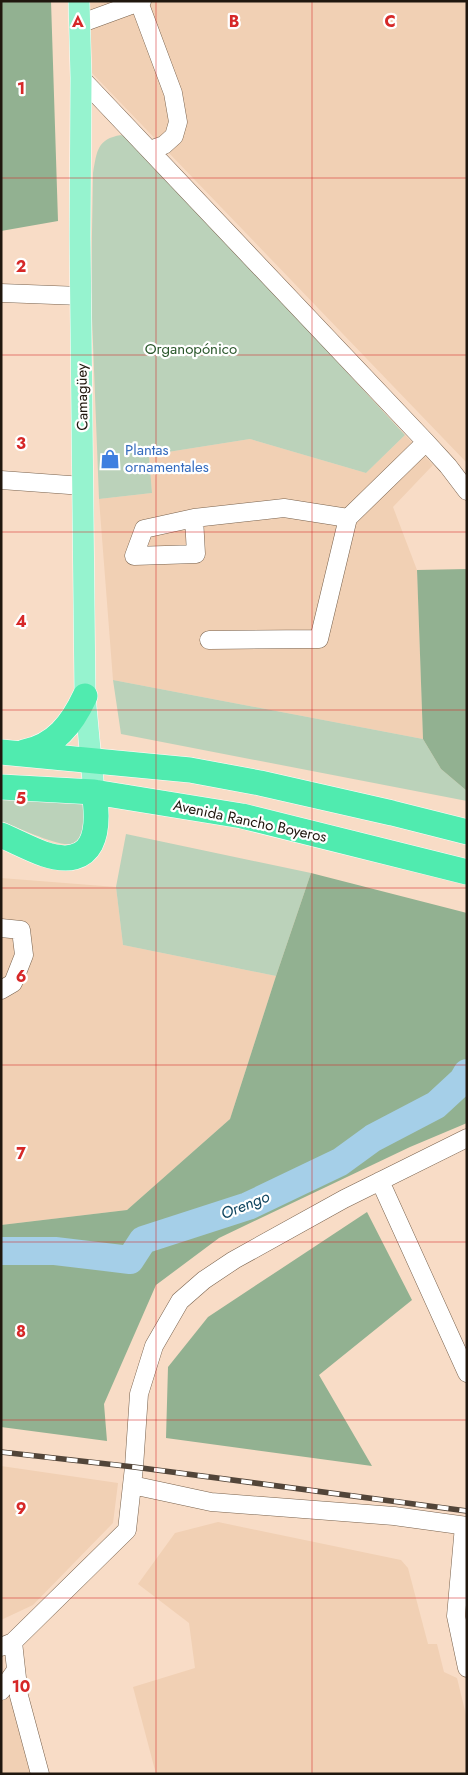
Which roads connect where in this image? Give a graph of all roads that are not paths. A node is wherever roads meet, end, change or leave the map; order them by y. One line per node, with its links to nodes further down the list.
1 (79, 1): 3 (main road, Camagüey)
2 (141, 2): 3 (street); 5 (street)
3 (79, 24): 4 (main road, Camagüey)
4 (81, 78): 5 (street); 7 (main road, Camagüey)
5 (150, 150): 8 (street)
6 (1, 293): 7 (street)
7 (81, 296): 10 (main road, Camagüey)
8 (426, 442): 11 (street); 13 (street)
9 (1, 480): 10 (street)
10 (83, 486): 15 (main road, Camagüey)
11 (467, 491)
12 (194, 518): 13 (street)
13 (348, 518): 14 (street)
14 (208, 640)
15 (85, 696): 16 (highway); 17 (main road, Camagüey)
16 (1, 752): 17 (highway)
17 (90, 760): 19 (main road, Camagüey); 20 (highway)
18 (1, 787): 19 (highway, Avenida Rancho Boyeros)
19 (94, 792): 21 (highway); 22 (highway, Avenida Rancho Boyeros)
20 (467, 832)
21 (1, 835)
22 (467, 872)
23 (1, 928): 24 (street)
24 (1, 990)
25 (467, 1138): 26 (street)
26 (380, 1181): 27 (street); 28 (street)
27 (467, 1373)
28 (132, 1485): 29 (street); 30 (street)
29 (466, 1526): 31 (street)
30 (7, 1645): 32 (street)
31 (467, 1668)
32 (16, 1670): 33 (street); 34 (street)
33 (1, 1691)
34 (40, 1774)

